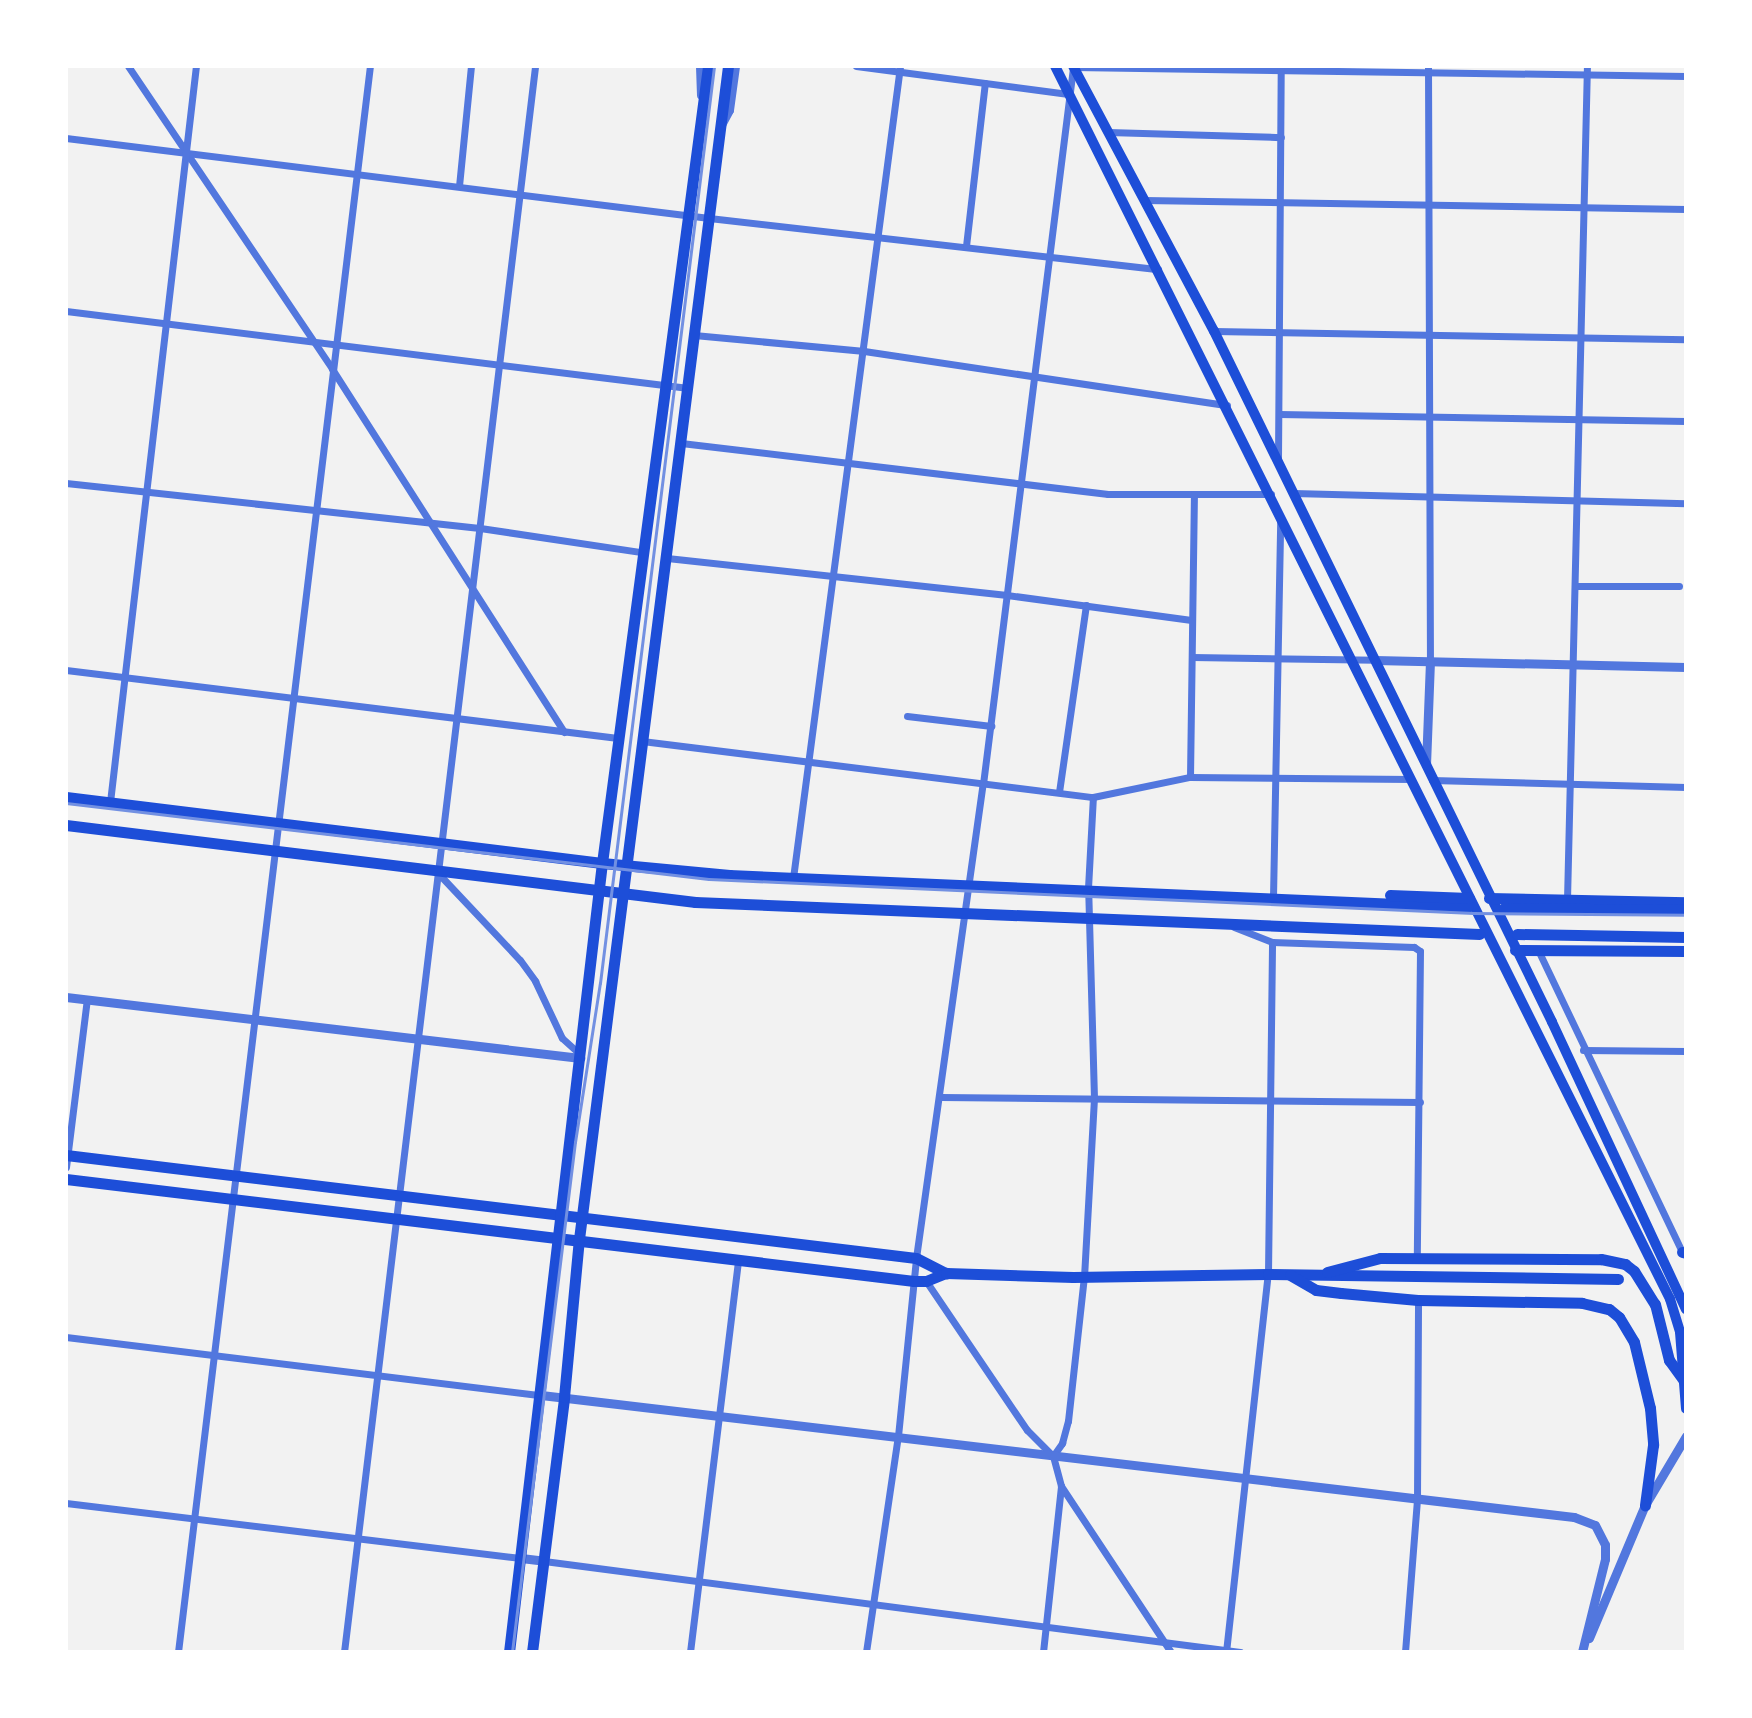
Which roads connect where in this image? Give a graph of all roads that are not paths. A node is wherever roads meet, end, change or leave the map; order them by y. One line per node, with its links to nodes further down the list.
1 (128, 66): 26 (street)
2 (196, 66): 26 (street)
3 (370, 66): 27 (street)
4 (471, 66): 28 (street)
5 (535, 66): 29 (street)
6 (700, 66): 21 (street)
7 (708, 66): 21 (main road)
8 (728, 66): 22 (main road)
9 (735, 66): 22 (street)
10 (856, 66): 15 (street)
11 (1055, 66): 20 (main road)
12 (1073, 66): 13 (street); 20 (street); 23 (main road)
13 (1181, 67): 14 (street)
14 (1281, 68): 16 (street); 24 (street)
15 (900, 69): 19 (street); 37 (street)
16 (1428, 70): 17 (street); 32 (street)
17 (1586, 70): 18 (street); 33 (street)
18 (1686, 76)
19 (985, 83): 20 (street); 38 (street)
20 (1070, 94): 39 (street); 40 (main road)
21 (703, 108): 35 (main road)
22 (721, 125): 36 (main road)
23 (1108, 132): 24 (street); 30 (main road)
24 (1281, 137): 31 (street)
25 (66, 138): 26 (street)
26 (185, 153): 27 (street); 42 (street); 49 (street)
27 (356, 173): 28 (street); 50 (street)
28 (459, 186): 29 (street)
29 (520, 193): 35 (street); 52 (street)
30 (1142, 200): 31 (street); 43 (main road)
31 (1281, 201): 32 (street); 44 (street)
32 (1426, 204): 33 (street); 45 (street)
33 (1584, 207): 34 (street); 47 (street)
34 (1686, 209)
35 (689, 216): 36 (street); 55 (main road)
36 (709, 218): 37 (street); 46 (main road)
37 (877, 236): 38 (street); 51 (street)
38 (966, 246): 39 (street)
39 (1049, 259): 40 (street); 54 (street)
40 (1158, 269): 57 (main road)
41 (66, 311): 42 (street)
42 (168, 324): 49 (street); 67 (street)
43 (1214, 331): 44 (street); 63 (main road)
44 (1280, 332): 45 (street); 58 (street)
45 (1428, 334): 47 (street); 59 (street)
46 (694, 335): 51 (street); 56 (main road)
47 (1581, 337): 48 (street); 60 (street)
48 (1686, 339)
49 (313, 341): 50 (street); 53 (street)
50 (334, 344): 52 (street); 53 (street)
51 (864, 351): 54 (street); 64 (street)
52 (499, 364): 55 (street); 77 (street)
53 (332, 369): 74 (street); 76 (street)
54 (1034, 377): 57 (street); 66 (street)
55 (667, 385): 56 (street); 78 (main road)
56 (688, 388): 62 (main road)
57 (1227, 405): 70 (main road)
58 (1279, 414): 59 (street); 63 (street)
59 (1428, 416): 60 (street); 71 (street)
60 (1579, 419): 61 (street); 72 (street)
61 (1686, 421)
62 (681, 443): 64 (street); 79 (main road)
63 (1278, 463): 68 (main road)
64 (848, 464): 66 (street); 80 (street)
65 (66, 483): 67 (street)
66 (1023, 484): 69 (street); 84 (street)
67 (148, 493): 74 (street); 95 (street)
68 (1293, 493): 71 (street); 75 (main road); 90 (main road)
69 (1194, 494): 70 (street); 86 (street)
70 (1271, 494): 75 (main road)
71 (1429, 497): 72 (street); 91 (street)
72 (1577, 500): 73 (street); 81 (street)
73 (1686, 503)
74 (316, 510): 76 (street); 96 (street)
75 (1281, 514): 88 (street); 89 (main road)
76 (431, 523): 77 (street); 83 (street)
77 (480, 528): 78 (street); 83 (street)
78 (641, 552): 101 (main road)
79 (667, 558): 80 (street); 102 (main road)
80 (832, 575): 84 (street); 103 (street)
81 (1575, 586): 82 (street); 92 (street)
82 (1679, 586)
83 (472, 589): 98 (street); 100 (street)
84 (1007, 595): 85 (street); 99 (street)
85 (1086, 605): 86 (street); 112 (street)
86 (1191, 620): 87 (street)
87 (1192, 657): 88 (street); 105 (street)
88 (1278, 657): 89 (street); 106 (street)
89 (1352, 658): 90 (street); 107 (main road)
90 (1375, 660): 91 (street); 104 (main road)
91 (1430, 661): 92 (street); 104 (street)
92 (1574, 665): 93 (street); 110 (street)
93 (1686, 667)
94 (66, 670): 95 (street)
95 (124, 677): 96 (street); 115 (street)
96 (293, 701): 98 (street); 116 (street)
97 (907, 716): 99 (street)
98 (454, 719): 100 (street); 118 (street)
99 (991, 726): 109 (street)
100 (564, 732): 101 (street)
101 (618, 738): 120 (main road)
102 (642, 741): 103 (street); 121 (main road)
103 (808, 763): 109 (street); 123 (street)
104 (1426, 768): 108 (main road)
105 (1190, 777): 106 (street); 114 (street)
106 (1276, 778): 107 (street); 128 (street)
107 (1411, 779): 131 (main road)
108 (1432, 780): 110 (street); 129 (main road)
109 (983, 784): 112 (street); 124 (street)
110 (1572, 784): 111 (street); 130 (street)
111 (1686, 787)
112 (1059, 792): 114 (street)
113 (66, 797): 115 (main road)
114 (1093, 797): 125 (street)
115 (110, 802): 116 (main road)
116 (277, 823): 118 (main road); 119 (street)
117 (66, 825): 119 (main road)
118 (439, 844): 120 (main road); 122 (street)
119 (273, 851): 122 (main road); 147 (street)
120 (602, 863): 121 (main road); 126 (main road)
121 (628, 866): 123 (main road); 127 (main road)
122 (436, 871): 126 (main road); 148 (street); 151 (street)
123 (793, 878): 124 (main road)
124 (970, 886): 125 (main road); 135 (street)
125 (1088, 888): 128 (main road); 136 (street)
126 (598, 892): 127 (main road); 151 (main road)
127 (624, 895): 135 (main road); 162 (main road)
128 (1274, 898): 131 (main road)
129 (1489, 898): 130 (main road); 142 (main road)
130 (1567, 900): 132 (main road)
131 (1468, 902): 183 (main road)
132 (1686, 902)
133 (1504, 908): 134 (main road)
134 (1686, 910)
135 (965, 913): 136 (main road); 152 (street)
136 (1091, 917): 137 (main road); 153 (street)
137 (1225, 923): 138 (main road); 141 (street)
138 (1479, 934)
139 (1517, 934): 140 (main road)
140 (1686, 937)
141 (1272, 942): 154 (street); 155 (street)
142 (1515, 950): 143 (main road); 169 (main road)
143 (1538, 950): 144 (main road); 149 (street)
144 (1686, 951)
145 (66, 997): 146 (street)
146 (87, 999): 147 (street); 156 (street)
147 (253, 1021): 148 (street); 157 (street)
148 (418, 1038): 151 (street); 159 (street)
149 (1583, 1050): 150 (street); 166 (street)
150 (1686, 1051)
151 (581, 1057): 161 (main road)
152 (941, 1097): 153 (street); 167 (street)
153 (1094, 1098): 154 (street); 175 (street)
154 (1270, 1101): 155 (street); 172 (street)
155 (1420, 1102): 168 (street)
156 (66, 1159): 157 (main road)
157 (236, 1175): 159 (main road); 160 (street)
158 (66, 1179): 160 (main road)
159 (400, 1194): 161 (main road); 163 (street)
160 (233, 1199): 163 (main road); 181 (street)
161 (562, 1214): 162 (main road); 164 (main road)
162 (582, 1217): 165 (main road); 167 (main road)
163 (397, 1219): 164 (main road); 182 (street)
164 (559, 1236): 165 (main road); 184 (main road)
165 (579, 1239): 170 (main road); 185 (main road)
166 (1685, 1251): 169 (street)
167 (916, 1258): 171 (main road); 177 (street)
168 (1417, 1258): 174 (main road); 183 (main road)
169 (1662, 1258): 179 (main road)
170 (738, 1259): 177 (main road); 187 (street)
171 (946, 1273): 175 (main road); 177 (main road)
172 (1268, 1274): 173 (main road); 175 (main road); 191 (street)
173 (1289, 1275): 174 (main road); 178 (main road)
174 (1319, 1275): 176 (main road)
175 (1084, 1277): 190 (street)
176 (1618, 1279)
177 (920, 1281): 188 (street); 190 (street)
178 (1418, 1300): 193 (street); 195 (main road)
179 (1686, 1309)
180 (66, 1337): 181 (street)
181 (216, 1354): 182 (street); 196 (street)
182 (377, 1372): 184 (street); 197 (street)
183 (1683, 1379): 186 (main road)
184 (541, 1395): 185 (street); 198 (main road)
185 (564, 1397): 187 (street); 199 (main road)
186 (1686, 1409)
187 (718, 1414): 188 (street); 200 (street)
188 (898, 1436): 190 (street); 201 (street)
189 (1686, 1436): 195 (street)
190 (1053, 1456): 191 (street); 192 (street)
191 (1245, 1480): 193 (street); 204 (street)
192 (1061, 1486): 202 (street); 203 (street)
193 (1417, 1500): 214 (street); 215 (street)
194 (66, 1503): 196 (street)
195 (1645, 1505): 215 (street)
196 (192, 1518): 197 (street); 205 (street)
197 (358, 1538): 198 (street); 206 (street)
198 (521, 1558): 199 (street); 207 (main road)
199 (544, 1561): 200 (street); 208 (main road)
200 (701, 1584): 201 (street); 209 (street)
201 (873, 1604): 202 (street); 210 (street)
202 (1046, 1627): 203 (street); 211 (street)
203 (1164, 1641): 204 (street); 212 (street)
204 (1226, 1651): 213 (street)
205 (178, 1652)
206 (344, 1652)
207 (509, 1652)
208 (532, 1652)
209 (690, 1652)
210 (866, 1652)
211 (1043, 1652)
212 (1171, 1652)
213 (1240, 1652)
214 (1405, 1652)
215 (1582, 1652)

